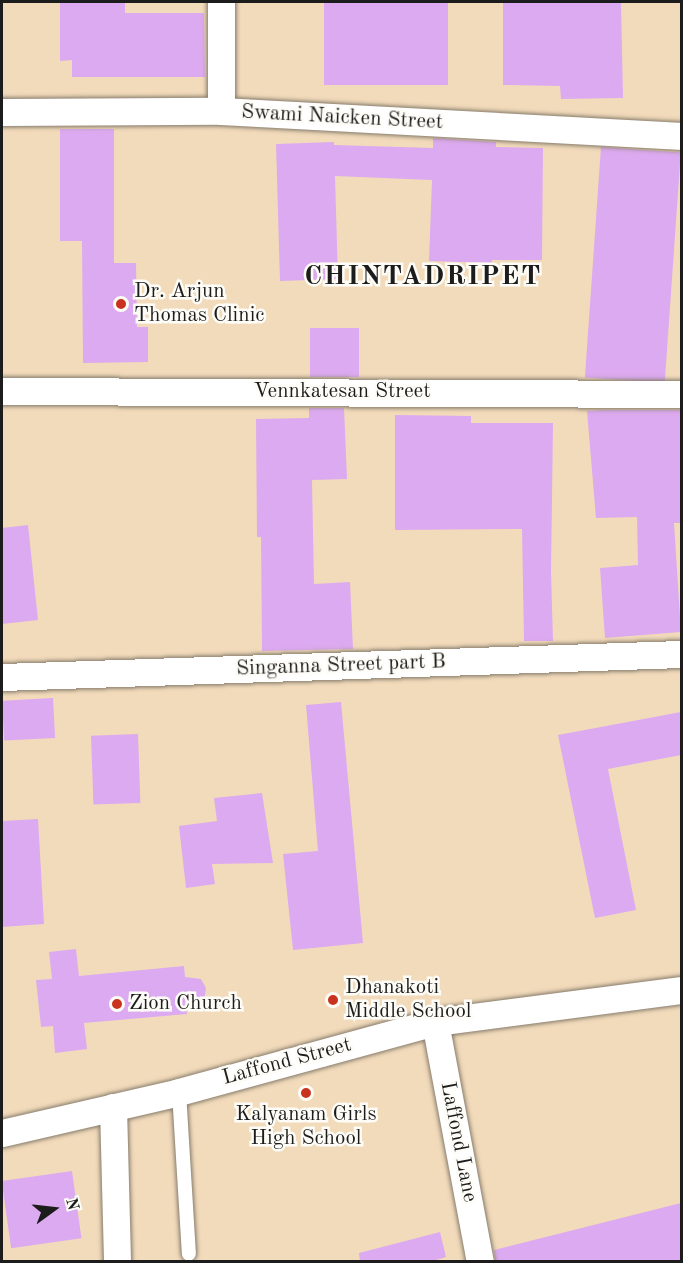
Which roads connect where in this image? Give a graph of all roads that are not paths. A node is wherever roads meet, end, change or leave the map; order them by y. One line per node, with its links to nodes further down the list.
1 (221, 2): 2 (street)
2 (221, 111): 3 (street, Swami Naicken Street); 4 (street, Swami Naicken Street)
3 (2, 112)
4 (681, 136)
5 (2, 391): 6 (street, Vennkatesan Street)
6 (681, 394)
7 (681, 654): 8 (street, Singanna Street part B)
8 (2, 677)
9 (681, 990): 10 (street, Laffond Street)
10 (435, 1022): 11 (street, Laffond Street); 16 (street, Laffond Lane)
11 (178, 1092): 12 (street, Laffond Street); 14 (lane)
12 (113, 1107): 13 (street, Laffond Street); 15 (street)
13 (2, 1133)
14 (189, 1254)
15 (117, 1262)
16 (480, 1262)

